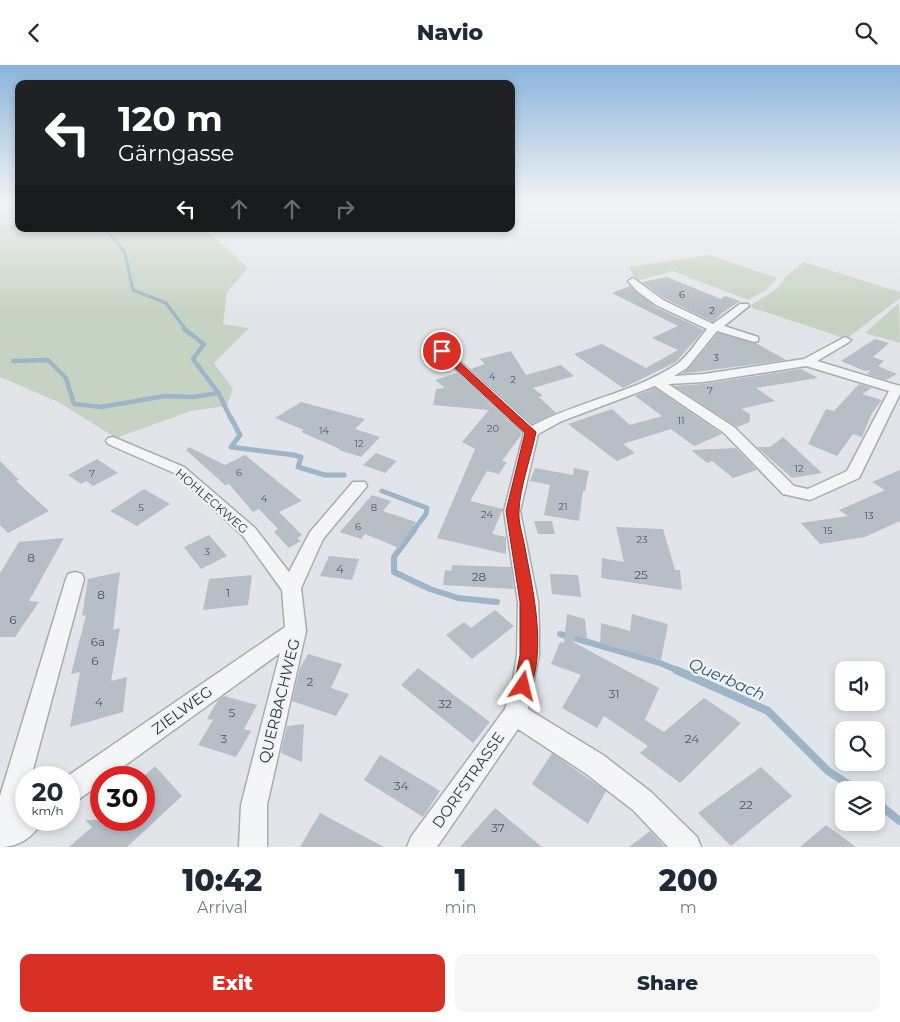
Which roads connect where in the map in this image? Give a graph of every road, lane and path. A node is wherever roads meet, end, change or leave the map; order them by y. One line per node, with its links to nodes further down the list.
1 (633, 281): 3 (street)
2 (744, 306): 3 (street)
3 (714, 328): 4 (street); 8 (street)
4 (754, 339)
5 (845, 340): 7 (street)
6 (442, 351): 10 (street)
7 (807, 362): 8 (street); 9 (street)
8 (656, 381): 9 (street); 10 (street)
9 (898, 389)
10 (531, 432): 16 (street, DORFSTRASSE)
11 (113, 441): 14 (street, HOHLECKWEG)
12 (359, 486): 14 (street)
13 (75, 579): 19 (street)
14 (291, 587): 15 (street, QUERBACHWEG)
15 (296, 631): 17 (street, ZIELWEG); 20 (street, QUERBACHWEG)
16 (514, 714): 21 (street, DORFSTRASSE); 22 (street)
17 (80, 783)
18 (15, 830): 19 (street)
19 (0, 841)
20 (253, 847)
21 (420, 847)
22 (687, 847)

